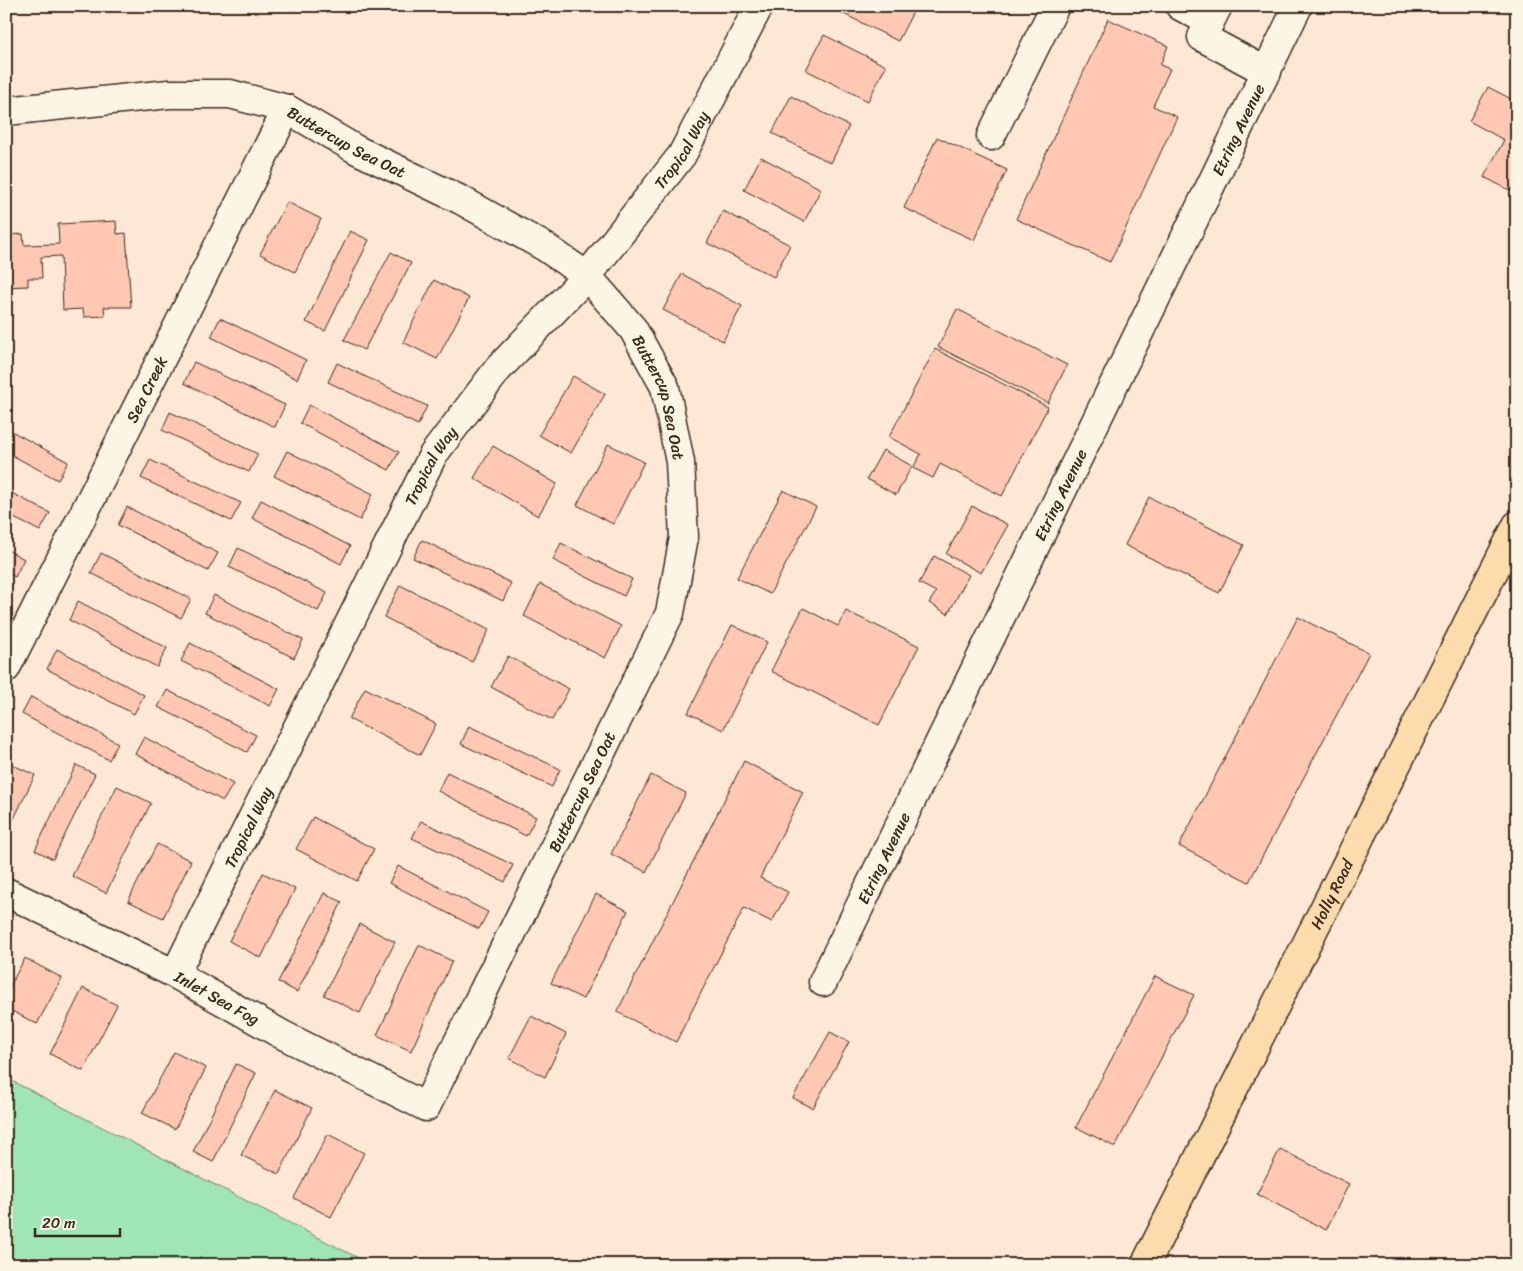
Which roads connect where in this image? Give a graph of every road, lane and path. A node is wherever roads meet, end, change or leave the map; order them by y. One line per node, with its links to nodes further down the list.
1 (759, 6): 10 (street, Tropical Way)
2 (1055, 6): 9 (street)
3 (1180, 6): 5 (street)
4 (1298, 6): 6 (street, Etring Avenue)
5 (1214, 14): 6 (street)
6 (1267, 72): 15 (street, Etring Avenue)
7 (287, 108): 8 (street, Buttercup Sea Oat); 10 (street, Buttercup Sea Oat); 12 (street, Sea Creek)
8 (6, 110)
9 (991, 136)
10 (587, 276): 14 (street, Tropical Way); 16 (street, Buttercup Sea Oat)
11 (1517, 524): 17 (main road, Holly Road)
12 (6, 668)
13 (6, 892): 14 (street, Inlet Sea Fog)
14 (175, 974): 16 (street, Inlet Sea Fog)
15 (823, 982)
16 (426, 1107)
17 (1146, 1265)

